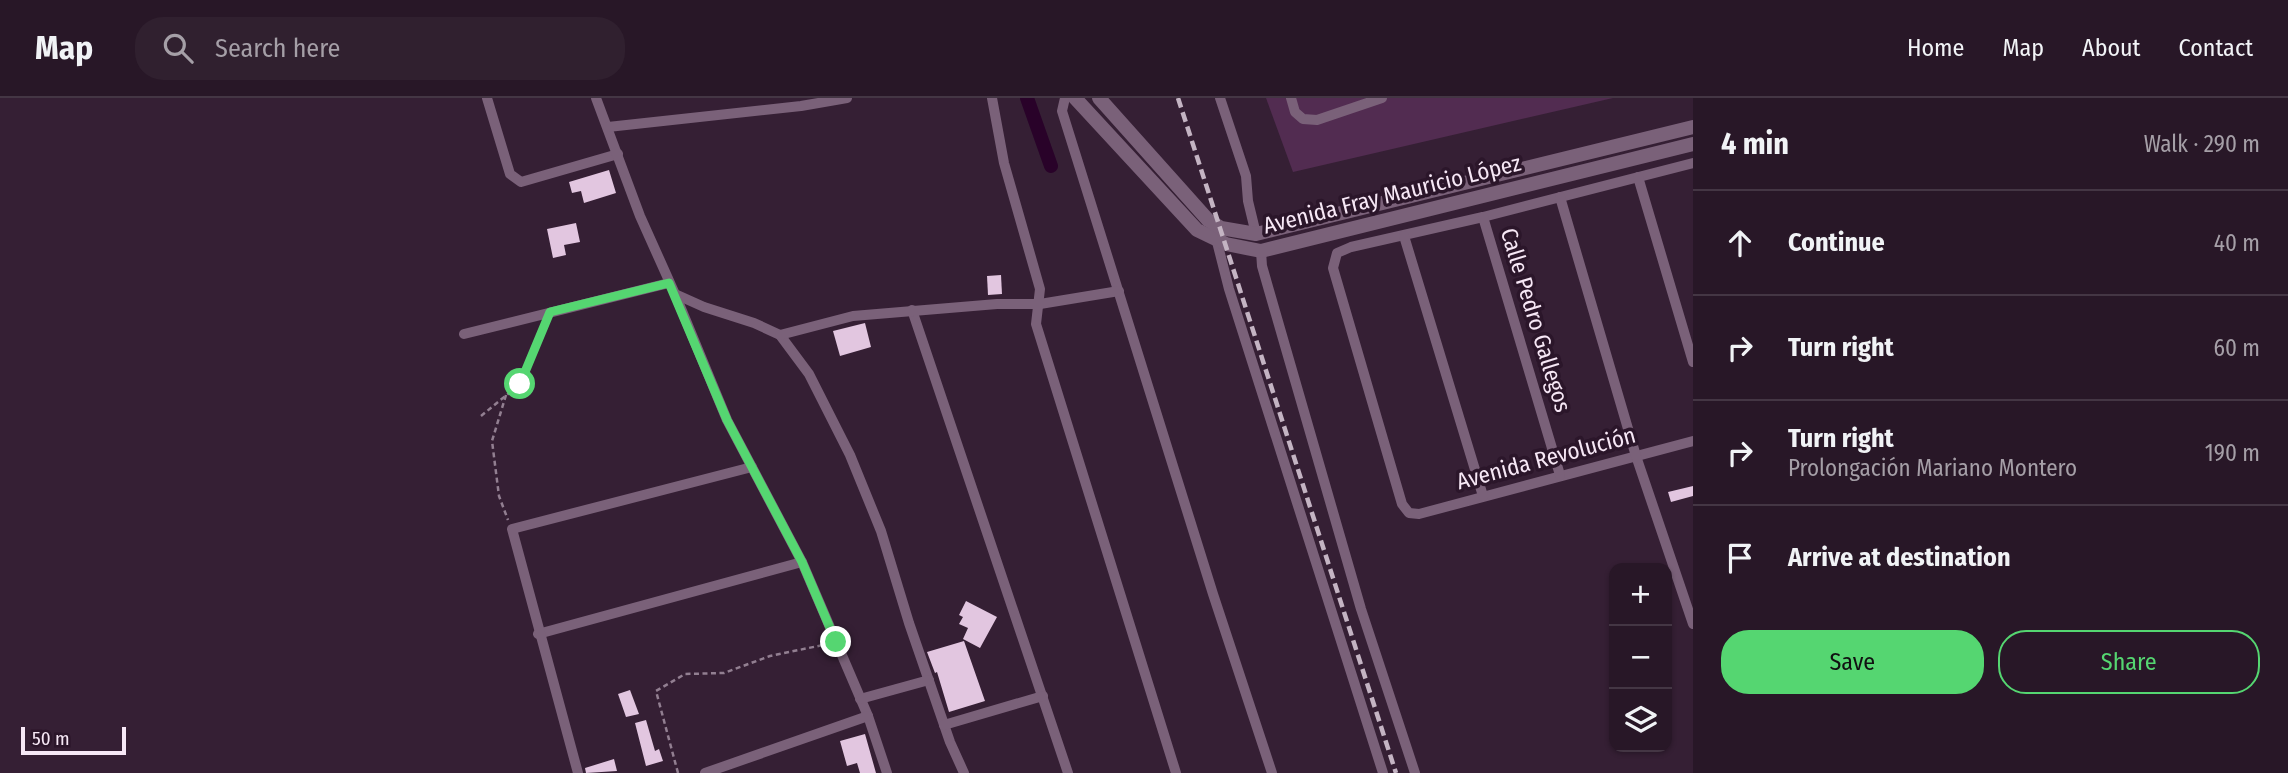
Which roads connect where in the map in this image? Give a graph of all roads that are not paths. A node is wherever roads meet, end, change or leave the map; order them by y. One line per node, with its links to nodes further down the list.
1 (486, 98): 14 (street)
2 (596, 98): 11 (street)
3 (847, 98): 11 (street)
4 (992, 98): 27 (street)
5 (1065, 98): 25 (street)
6 (1075, 98): 22 (street, Avenida Fray Mauricio López)
7 (1098, 98): 19 (street)
8 (1220, 98): 20 (street)
9 (1291, 98): 10 (street)
10 (1382, 98)
11 (608, 127): 14 (street)
12 (1693, 127): 20 (street, Avenida Fray Mauricio López)
13 (1693, 145): 23 (street, Avenida Fray Mauricio López)
14 (618, 154): 24 (street)
15 (1693, 163): 16 (street)
16 (1638, 177): 17 (street); 31 (street)
17 (1560, 197): 18 (street); 33 (street)
18 (1483, 217): 21 (street); 35 (street, Calle Pedro Gallegos)
19 (1213, 223): 20 (street, Avenida Fray Mauricio López); 22 (street)
20 (1256, 234): 23 (street)
21 (1405, 236): 36 (street); 36 (street, Avenida Revolución)
22 (1216, 239): 23 (street, Avenida Fray Mauricio López); 52 (street)
23 (1261, 251): 53 (street)
24 (669, 283): 26 (street); 29 (street)
25 (1119, 291): 27 (street); 51 (street)
26 (675, 294): 30 (street); 34 (street)
27 (1040, 304): 28 (street); 50 (street)
28 (912, 310): 30 (street); 41 (street)
29 (464, 334)
30 (780, 335): 40 (street)
31 (1693, 362)
32 (1693, 441): 33 (street, Avenida Revolución)
33 (1636, 456): 35 (street, Avenida Revolución); 38 (street)
34 (752, 467): 37 (street); 39 (street)
35 (1560, 475): 36 (street, Avenida Revolución)
36 (1483, 496)
37 (802, 562): 39 (street); 42 (street)
38 (1693, 624)
39 (538, 634): 45 (street)
40 (929, 680): 42 (street); 44 (street)
41 (1043, 696): 44 (street); 49 (street)
42 (860, 699): 43 (street)
43 (867, 716): 46 (street); 47 (street)
44 (944, 725): 48 (street)
45 (578, 773)
46 (705, 773)
47 (887, 773)
48 (964, 773)
49 (1069, 773)
50 (1176, 773)
51 (1272, 773)
52 (1383, 773)
53 (1415, 773)

